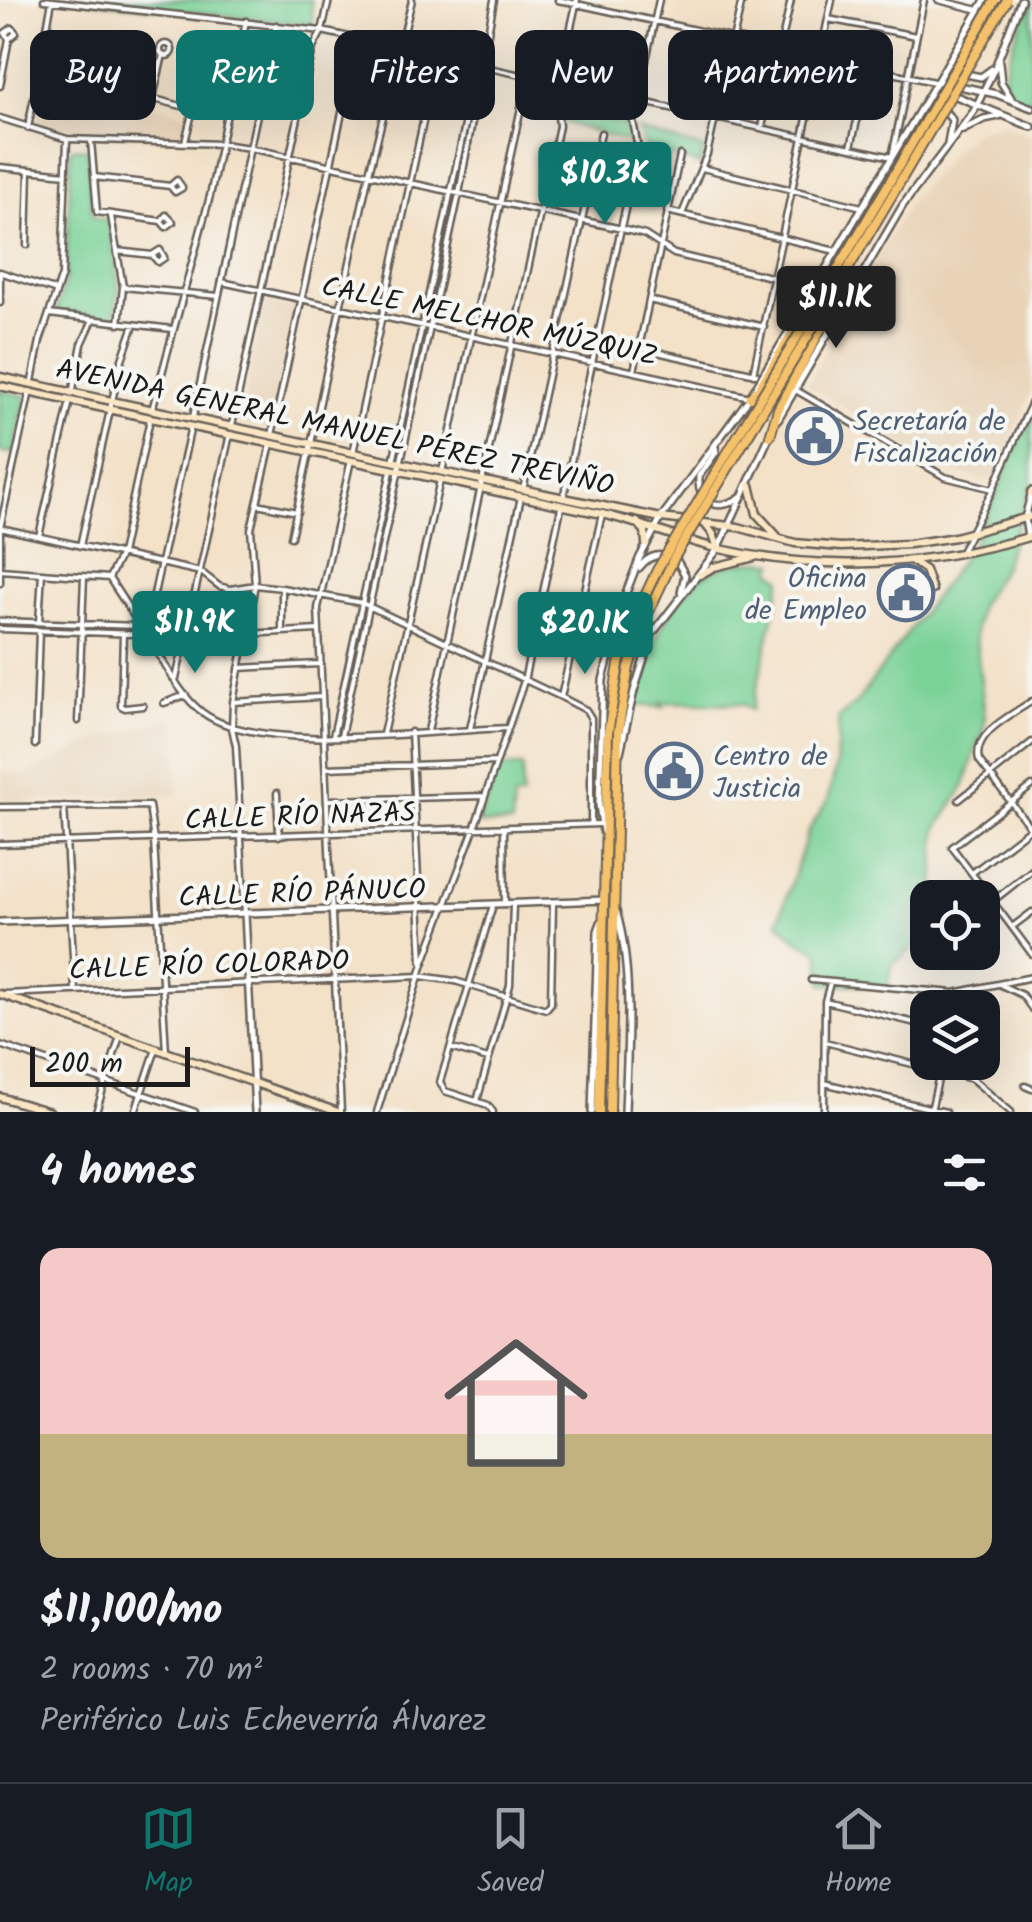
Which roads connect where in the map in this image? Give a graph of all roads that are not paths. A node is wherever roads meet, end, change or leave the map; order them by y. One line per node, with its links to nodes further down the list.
1 (44, 0): 17 (street)
2 (329, 0): 33 (street)
3 (412, 0): 26 (street)
4 (494, 0): 27 (street)
5 (558, 0): 18 (street)
6 (608, 0): 19 (street)
7 (659, 0): 22 (street)
8 (742, 0): 30 (street)
9 (791, 0): 31 (street)
10 (832, 0): 21 (street)
11 (924, 0): 36 (street)
12 (938, 0): 20 (street)
13 (985, 0): 20 (street)
14 (995, 0): 95 (highway, bridge)
15 (1007, 0): 95 (highway, bridge)
16 (1022, 0): 40 (street)
17 (52, 1): 23 (street); 25 (street)
18 (576, 2): 19 (street); 28 (street)
19 (606, 10): 22 (street)
20 (979, 10): 35 (street)
21 (828, 19): 32 (street); 36 (street)
22 (654, 21): 29 (street); 38 (street)
23 (246, 22): 24 (street); 80 (street)
24 (276, 25): 33 (street); 82 (street)
25 (47, 30)
26 (405, 30)
27 (488, 30)
28 (570, 30)
29 (696, 30)
30 (736, 30)
31 (785, 30)
32 (826, 30)
33 (322, 31): 34 (street); 85 (street)
34 (334, 34)
35 (965, 34): 41 (street); 44 (street)
36 (916, 36): 43 (street)
37 (10, 39): 46 (street)
38 (648, 50)
39 (163, 56): 45 (street)
40 (999, 57): 41 (street); 48 (street)
41 (996, 65): 47 (street)
42 (893, 74): 43 (street)
43 (908, 77): 44 (street); 86 (street)
44 (934, 84): 47 (street); 50 (street); 70 (street)
45 (156, 85)
46 (0, 86)
47 (984, 91): 48 (street); 50 (street)
48 (1014, 100): 49 (street)
49 (1023, 104): 51 (street); 54 (street)
50 (977, 105): 52 (street); 74 (street)
51 (1032, 108)
52 (1002, 116): 54 (street); 74 (street)
53 (0, 118): 73 (street)
54 (1013, 119): 72 (street)
55 (30, 120): 73 (street)
56 (190, 120): 79 (street)
57 (340, 120): 87 (street)
58 (383, 120): 92 (street)
59 (424, 120): 94 (street)
60 (466, 120): 98 (street)
61 (475, 120): 99 (street)
62 (518, 120): 100 (street)
63 (558, 120): 103 (street)
64 (633, 120): 108 (street)
65 (715, 120): 89 (street)
66 (733, 120): 71 (street)
67 (764, 120): 71 (street)
68 (807, 120): 76 (street)
69 (857, 120): 83 (street)
70 (914, 121): 81 (street); 86 (street)
71 (762, 127): 76 (street)
72 (1032, 127)
73 (28, 128): 77 (street)
74 (958, 132): 81 (street)
75 (601, 133): 106 (street)
76 (803, 138): 83 (street); 97 (street)
77 (67, 139): 78 (street); 91 (street)
78 (91, 141): 79 (street); 93 (street)
79 (185, 142): 80 (street)
80 (222, 144): 82 (street); 124 (street)
81 (948, 146): 152 (street)
82 (250, 148): 85 (street); 120 (street)
83 (851, 148): 86 (street)
84 (680, 155): 102 (street)
85 (290, 157): 87 (street); 123 (street)
86 (892, 157): 101 (street)
87 (329, 166): 92 (street); 127 (street)
88 (0, 167): 90 (street)
89 (702, 168): 97 (street); 104 (street)
90 (29, 170): 91 (street); 110 (street)
91 (66, 174): 122 (street)
92 (370, 174): 94 (street); 130 (street)
93 (94, 177): 96 (street); 105 (street)
94 (410, 183): 98 (street); 133 (street)
95 (893, 185): 118 (highway); 129 (highway)
96 (170, 186)
97 (793, 191): 101 (street); 109 (street)
98 (450, 192): 99 (street); 115 (street)
99 (459, 194): 100 (street); 116 (street)
100 (499, 202): 103 (street); 141 (street)
101 (862, 207): 113 (street)
102 (668, 210): 104 (street); 111 (street)
103 (540, 211): 106 (street); 142 (street)
104 (682, 214): 109 (street)
105 (111, 216): 107 (street); 112 (street)
106 (580, 220): 108 (street); 144 (street)
107 (161, 221)
108 (622, 228): 111 (street); 145 (street)
109 (783, 238): 113 (street); 119 (street)
110 (27, 245)
111 (659, 246): 119 (street); 126 (street)
112 (116, 251): 114 (street); 121 (street)
113 (836, 251): 148 (street)
114 (152, 255)
115 (436, 258): 116 (street); 137 (street)
116 (444, 259): 140 (street)
117 (0, 272): 122 (street); 128 (street)
118 (834, 275): 132 (highway); 155 (highway)
119 (774, 278): 138 (street)
120 (222, 282): 123 (street, CALLE MELCHOR MÚZQUIZ); 125 (street)
121 (122, 287): 124 (street); 135 (street)
122 (57, 291): 131 (street)
123 (261, 292): 127 (street, CALLE MELCHOR MÚZQUIZ); 161 (street)
124 (184, 294): 125 (street); 139 (street)
125 (218, 296): 160 (street)
126 (649, 300): 138 (street); 143 (street)
127 (302, 301): 130 (street, CALLE MELCHOR MÚZQUIZ); 163 (street)
128 (0, 303)
129 (828, 304): 132 (highway); 162 (highway)
130 (342, 309): 133 (street, CALLE MELCHOR MÚZQUIZ); 165 (street)
131 (48, 314): 134 (street); 151 (street)
132 (815, 316): 234 (highway, bridge)
133 (382, 318): 137 (street, CALLE MELCHOR MÚZQUIZ); 166 (street)
134 (92, 320): 135 (street); 156 (street)
135 (118, 324): 136 (street)
136 (134, 325): 139 (street); 158 (street)
137 (422, 326): 140 (street, CALLE MELCHOR MÚZQUIZ); 153 (street)
138 (764, 327): 147 (street)
139 (172, 328): 159 (street)
140 (430, 328): 141 (street, CALLE MELCHOR MÚZQUIZ); 154 (street)
141 (470, 336): 142 (street, CALLE MELCHOR MÚZQUIZ); 168 (street)
142 (511, 345): 144 (street, CALLE MELCHOR MÚZQUIZ); 169 (street)
143 (638, 348): 146 (street); 147 (street)
144 (552, 354): 145 (street, CALLE MELCHOR MÚZQUIZ); 173 (street)
145 (593, 362): 146 (street, CALLE MELCHOR MÚZQUIZ); 174 (street)
146 (633, 372): 155 (street, CALLE MELCHOR MÚZQUIZ)
147 (754, 374): 148 (street)
148 (762, 376): 155 (street)
149 (0, 378): 151 (main road, AVENIDA GENERAL MANUEL PÉREZ TREVIÑO)
150 (0, 386): 151 (main road, AVENIDA GENERAL MANUEL PÉREZ TREVIÑO)
151 (30, 388): 156 (main road, AVENIDA GENERAL MANUEL PÉREZ TREVIÑO); 184 (street)
152 (794, 389): 162 (street); 171 (street)
153 (408, 392): 154 (street); 167 (street)
154 (416, 392): 167 (street)
155 (750, 396): 164 (street)
156 (71, 397): 158 (main road, AVENIDA GENERAL MANUEL PÉREZ TREVIÑO); 186 (street)
157 (1032, 402): 171 (street)
158 (110, 405): 159 (main road, AVENIDA GENERAL MANUEL PÉREZ TREVIÑO); 192 (street)
159 (151, 414): 160 (main road, AVENIDA GENERAL MANUEL PÉREZ TREVIÑO); 195 (street)
160 (192, 423): 161 (main road, AVENIDA GENERAL MANUEL PÉREZ TREVIÑO); 200 (street)
161 (231, 432): 163 (main road, AVENIDA GENERAL MANUEL PÉREZ TREVIÑO); 202 (street)
162 (770, 436): 170 (street)
163 (271, 440): 165 (main road, AVENIDA GENERAL MANUEL PÉREZ TREVIÑO); 175 (street)
164 (715, 447): 170 (street); 179 (street)
165 (311, 448): 166 (main road, AVENIDA GENERAL MANUEL PÉREZ TREVIÑO); 176 (street)
166 (352, 457): 167 (main road, AVENIDA GENERAL MANUEL PÉREZ TREVIÑO); 212 (street)
167 (396, 466): 168 (main road, AVENIDA GENERAL MANUEL PÉREZ TREVIÑO); 214 (street); 215 (street)
168 (441, 476): 169 (main road, AVENIDA GENERAL MANUEL PÉREZ TREVIÑO); 221 (street)
169 (482, 485): 173 (main road, AVENIDA GENERAL MANUEL PÉREZ TREVIÑO); 231 (street)
170 (748, 489): 182 (street); 189 (main road)
171 (994, 490): 185 (street)
172 (1032, 492): 178 (street)
173 (522, 493): 174 (main road, AVENIDA GENERAL MANUEL PÉREZ TREVIÑO); 232 (street)
174 (563, 502): 177 (main road, AVENIDA GENERAL MANUEL PÉREZ TREVIÑO); 179 (main road, AVENIDA GENERAL MANUEL PÉREZ TREVIÑO); 237 (street)
175 (257, 504): 176 (street); 209 (street)
176 (297, 512): 188 (street)
177 (602, 514): 180 (main road, AVENIDA GENERAL MANUEL PÉREZ TREVIÑO); 240 (street)
178 (1029, 517): 185 (main road, AVENIDA GENERAL MANUEL PÉREZ TREVIÑO); 187 (street)
179 (660, 518): 181 (main road, AVENIDA GENERAL MANUEL PÉREZ TREVIÑO); 183 (street)
180 (636, 522): 183 (main road, AVENIDA GENERAL MANUEL PÉREZ TREVIÑO); 191 (main road)
181 (704, 523): 182 (main road, AVENIDA GENERAL MANUEL PÉREZ TREVIÑO); 194 (main road)
182 (731, 526): 189 (main road, AVENIDA GENERAL MANUEL PÉREZ TREVIÑO); 194 (street)
183 (655, 527): 191 (street); 194 (main road, AVENIDA GENERAL MANUEL PÉREZ TREVIÑO)
184 (0, 528): 186 (street); 201 (street)
185 (972, 533): 190 (main road, AVENIDA GENERAL MANUEL PÉREZ TREVIÑO); 196 (street)
186 (39, 536): 192 (street)
187 (1030, 536): 193 (street); 196 (main road, AVENIDA GENERAL MANUEL PÉREZ TREVIÑO)
188 (292, 537)
189 (782, 540): 190 (main road, AVENIDA GENERAL MANUEL PÉREZ TREVIÑO)
190 (795, 543): 198 (main road)
191 (646, 544): 204 (street)
192 (80, 546): 195 (street)
193 (1032, 547)
194 (718, 549): 197 (main road, AVENIDA GENERAL MANUEL PÉREZ TREVIÑO); 205 (street)
195 (121, 554): 200 (street); 207 (street)
196 (960, 554): 199 (main road, AVENIDA GENERAL MANUEL PÉREZ TREVIÑO)
197 (761, 556): 198 (main road, AVENIDA GENERAL MANUEL PÉREZ TREVIÑO); 205 (main road)
198 (790, 561): 199 (main road, AVENIDA GENERAL MANUEL PÉREZ TREVIÑO)
199 (912, 561): 211 (main road)
200 (161, 563): 202 (street); 216 (street)
201 (0, 570): 203 (street); 208 (street)
202 (200, 572): 209 (street); 236 (street)
203 (42, 573): 206 (street); 218 (street)
204 (634, 574): 213 (street); 272 (street)
205 (700, 575): 213 (street)
206 (84, 577): 207 (street); 219 (street)
207 (109, 578): 220 (street)
208 (0, 583)
209 (255, 585): 210 (street); 229 (street)
210 (282, 588): 212 (street); 226 (street)
211 (932, 590)
212 (321, 593): 214 (street); 224 (street)
213 (678, 600): 259 (street)
214 (362, 603): 215 (street); 253 (street)
215 (370, 607): 221 (street); 254 (street)
216 (150, 612)
217 (0, 622): 218 (street)
218 (40, 622): 219 (street)
219 (82, 623): 220 (street); 225 (street)
220 (138, 625): 228 (street); 230 (street)
221 (408, 626): 231 (street); 251 (street)
222 (0, 629): 223 (street)
223 (39, 630): 225 (street); 256 (street)
224 (318, 630): 226 (street); 233 (street)
225 (80, 632): 227 (street); 245 (street)
226 (282, 632): 229 (street)
227 (123, 634): 228 (street); 244 (street)
228 (137, 634): 230 (street)
229 (246, 634): 235 (street)
230 (148, 637): 236 (street)
231 (446, 643): 232 (street); 249 (street)
232 (485, 662): 237 (street); 248 (street)
233 (320, 664): 235 (street); 239 (street)
234 (624, 666): 259 (highway); 280 (highway)
235 (239, 668): 241 (street)
236 (176, 678): 238 (street)
237 (524, 681): 240 (street); 247 (street)
238 (186, 695): 242 (street); 246 (street)
239 (321, 697): 241 (street); 252 (street)
240 (561, 698): 271 (street)
241 (233, 702): 246 (street)
242 (164, 703)
243 (1031, 704): 261 (street)
244 (144, 706)
245 (78, 720)
246 (232, 728): 252 (street); 279 (street)
247 (508, 728): 248 (street); 257 (street)
248 (470, 729): 249 (street)
249 (428, 731): 250 (street)
250 (411, 732): 251 (street); 258 (street)
251 (384, 734): 254 (street)
252 (324, 736): 253 (street); 260 (street)
253 (333, 736): 254 (street)
254 (341, 736)
255 (1032, 742): 261 (street)
256 (35, 745)
257 (496, 762): 258 (street); 264 (street)
258 (414, 765): 260 (street); 265 (street)
259 (618, 766): 295 (highway)
260 (326, 768): 266 (street)
261 (989, 774): 267 (street); 268 (street)
262 (1032, 786): 268 (street)
263 (277, 792): 278 (street)
264 (485, 796): 265 (street); 274 (street)
265 (414, 798): 266 (street); 276 (street)
266 (328, 800): 277 (street)
267 (959, 800)
268 (1011, 802): 275 (street); 285 (street)
269 (64, 806): 270 (street); 281 (street); 282 (street)
270 (0, 807)
271 (591, 824): 272 (street, CALLE RÍO NAZAS); 273 (street, CALLE RÍO NAZAS)
272 (601, 824): 280 (street)
273 (504, 828): 274 (street, CALLE RÍO NAZAS); 290 (street)
274 (474, 829): 276 (street, CALLE RÍO NAZAS); 292 (street)
275 (1031, 829): 285 (street)
276 (415, 830): 277 (street, CALLE RÍO NAZAS); 293 (street)
277 (329, 834): 278 (street, CALLE RÍO NAZAS); 294 (street)
278 (278, 836): 279 (street, CALLE RÍO NAZAS)
279 (240, 838): 281 (street, CALLE RÍO NAZAS); 298 (street)
280 (605, 838): 288 (highway)
281 (154, 841): 282 (street, CALLE RÍO NAZAS); 299 (street)
282 (68, 842): 283 (street, CALLE RÍO NAZAS); 301 (street)
283 (0, 844)
284 (1032, 870): 287 (street)
285 (972, 873): 286 (street)
286 (977, 880)
287 (1000, 895)
288 (605, 900): 289 (street, CALLE RÍO PÁNUCO); 300 (highway)
289 (553, 902): 290 (street, CALLE RÍO PÁNUCO); 320 (street, CALLE RÍO COLORADO)
290 (509, 904): 291 (street, CALLE RÍO PÁNUCO); 320 (street)
291 (493, 905): 292 (street, CALLE RÍO PÁNUCO); 314 (street)
292 (445, 906): 293 (street, CALLE RÍO PÁNUCO); 305 (street)
293 (418, 908): 294 (street, CALLE RÍO PÁNUCO); 305 (street)
294 (332, 910): 298 (street, CALLE RÍO PÁNUCO); 308 (street)
295 (616, 910): 322 (highway); 355 (street)
296 (1000, 911): 303 (street)
297 (1032, 912): 303 (street)
298 (244, 914): 299 (street, CALLE RÍO PÁNUCO); 310 (street)
299 (159, 917): 301 (street, CALLE RÍO PÁNUCO); 313 (street)
300 (605, 918): 322 (highway); 353 (street)
301 (71, 921): 302 (street, CALLE RÍO PÁNUCO); 315 (street)
302 (0, 922)
303 (1012, 927): 304 (street)
304 (1032, 954)
305 (422, 967): 306 (street)
306 (420, 976): 308 (street, CALLE RÍO COLORADO); 314 (street, CALLE RÍO COLORADO); 351 (street)
307 (1032, 977): 312 (street)
308 (336, 978): 310 (street, CALLE RÍO COLORADO); 350 (street)
309 (811, 980): 311 (street)
310 (249, 982): 313 (street, CALLE RÍO COLORADO); 337 (street)
311 (830, 982): 316 (street); 323 (street)
312 (1002, 985): 317 (street); 319 (street)
313 (162, 986): 315 (street, CALLE RÍO COLORADO); 331 (street)
314 (469, 986): 320 (street, CALLE RÍO COLORADO); 329 (street)
315 (74, 990): 318 (street, CALLE RÍO COLORADO)
316 (920, 990)
317 (972, 990)
318 (0, 994): 326 (main road)
319 (1022, 995): 321 (street); 324 (street)
320 (508, 998): 332 (street)
321 (1032, 998)
322 (608, 1000): 353 (highway); 354 (highway)
323 (825, 1000): 325 (street); 327 (street)
324 (1032, 1009)
325 (910, 1021)
326 (120, 1036): 330 (main road); 334 (street)
327 (824, 1042): 333 (street); 338 (street)
328 (0, 1045): 334 (street)
329 (450, 1048): 332 (street); 343 (street)
330 (156, 1049): 331 (main road); 341 (street)
331 (166, 1052): 337 (main road)
332 (490, 1060): 343 (street)
333 (910, 1063)
334 (106, 1080): 341 (street); 346 (street)
335 (938, 1080): 344 (street)
336 (972, 1080): 358 (street)
337 (253, 1082): 349 (street); 350 (main road)
338 (824, 1082): 344 (street); 356 (street)
339 (1025, 1086): 340 (street)
340 (1032, 1089)
341 (141, 1094): 347 (street); 348 (street)
342 (0, 1097): 345 (main road)
343 (477, 1100): 352 (street)
344 (931, 1111): 357 (street)
345 (50, 1112)
346 (96, 1112)
347 (135, 1112)
348 (194, 1112)
349 (255, 1112)
350 (340, 1112)
351 (377, 1112)
352 (492, 1112)
353 (596, 1112)
354 (610, 1112)
355 (625, 1112)
356 (824, 1112)
357 (946, 1112)
358 (1011, 1112)

